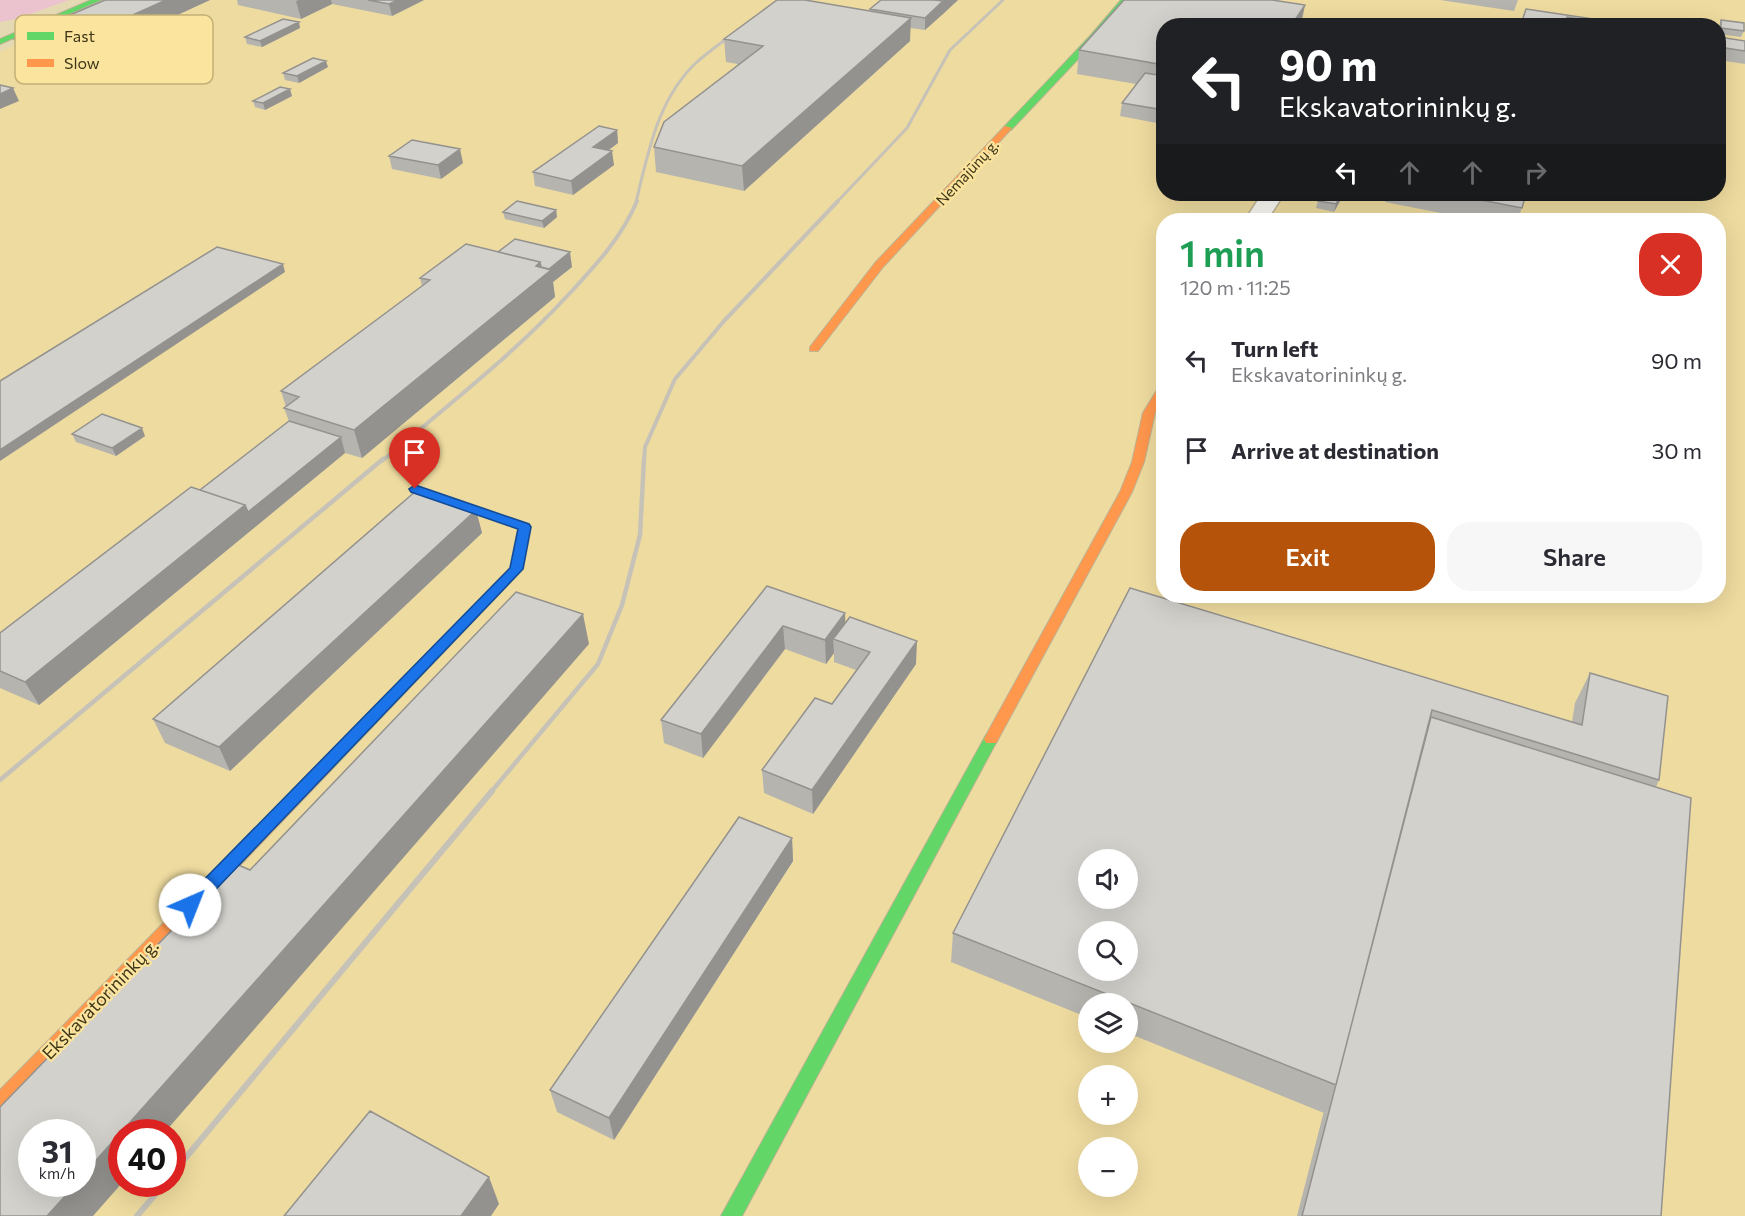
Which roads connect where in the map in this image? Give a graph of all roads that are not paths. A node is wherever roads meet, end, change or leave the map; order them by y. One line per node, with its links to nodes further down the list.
1 (97, 0): 3 (street)
2 (1125, 0): 6 (street, Nemajūnų g.)
3 (62, 15)
4 (15, 36): 5 (street)
5 (0, 42)
6 (814, 349)
7 (1156, 401): 10 (street)
8 (415, 489): 9 (street, Ekskavatorininkų g.)
9 (0, 1103)
10 (731, 1216)

